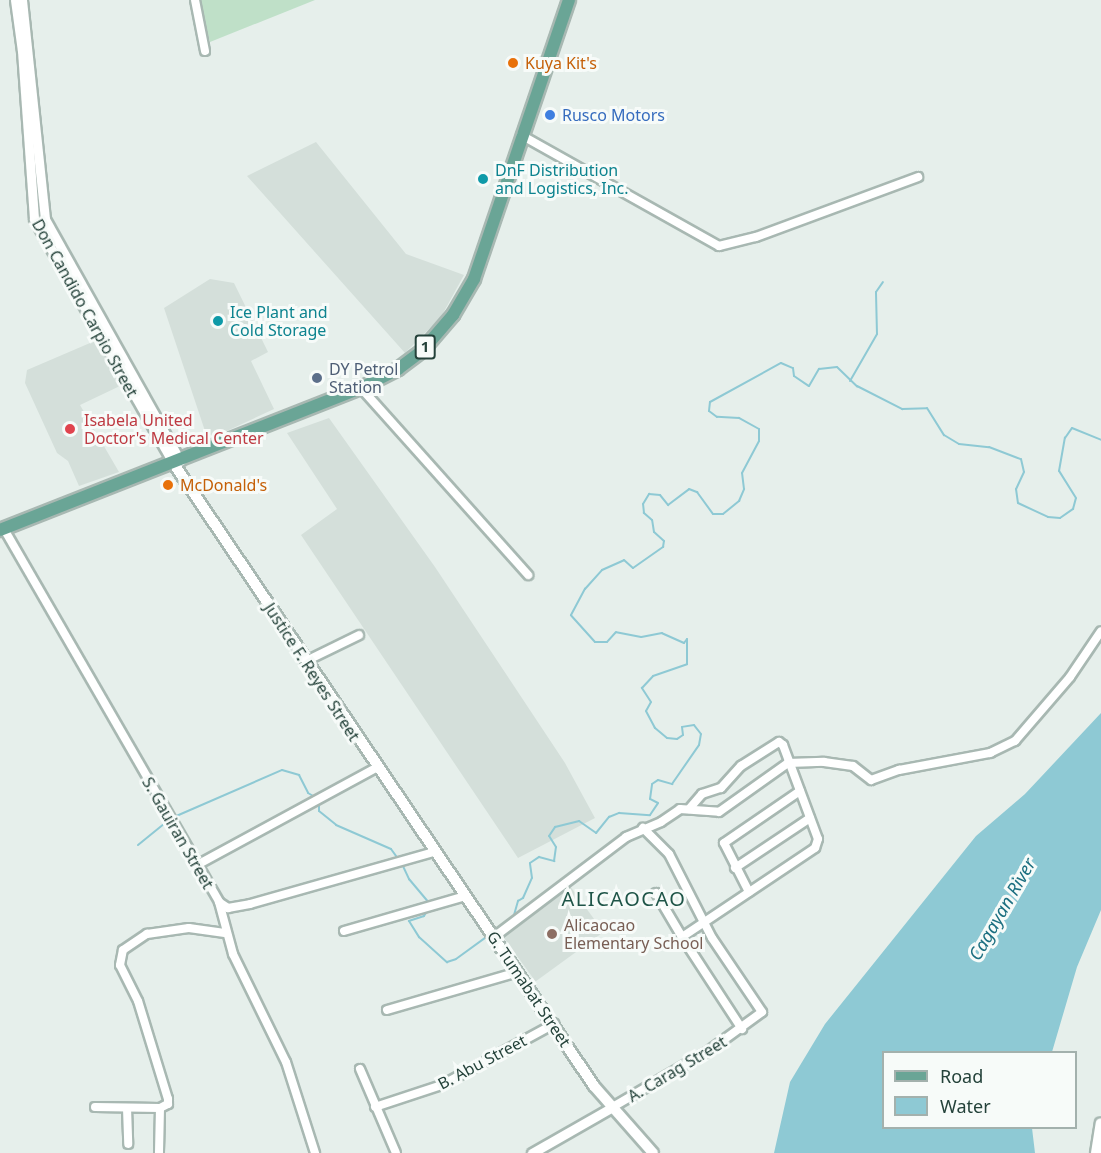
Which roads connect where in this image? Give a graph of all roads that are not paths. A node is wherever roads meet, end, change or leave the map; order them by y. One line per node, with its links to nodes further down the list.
1 (15, 0): 9 (street, Don Candido Carpio Street)
2 (22, 0): 9 (street, Don Candido Carpio Street)
3 (195, 0): 5 (street)
4 (569, 0): 6 (main road, 1)
5 (205, 51)
6 (521, 135): 7 (street); 8 (main road, 1)
7 (918, 177)
8 (361, 388): 9 (main road, 1); 11 (street)
9 (178, 466): 10 (main road, 1); 14 (main road, Justice F. Reyes Street)
10 (2, 530): 22 (street, S. Gauiran Street)
11 (528, 575)
12 (1101, 631): 15 (street)
13 (359, 635): 14 (street)
14 (306, 662): 16 (main road, Justice F. Reyes Street)
15 (788, 763): 17 (street); 18 (street); 18 (street)
16 (376, 768): 21 (main road, Justice F. Reyes Street); 22 (street)
17 (800, 791): 19 (street); 23 (street)
18 (689, 809): 20 (street)
19 (810, 818): 23 (street); 25 (street)
20 (643, 828): 29 (street); 32 (street)
21 (434, 852): 24 (main road, Justice F. Reyes Street); 28 (street)
22 (197, 865): 28 (street, S. Gauiran Street)
23 (735, 868): 25 (street)
24 (447, 870): 27 (main road, G. Tumabat Street)
25 (749, 892): 29 (street)
26 (656, 893): 33 (street)
27 (465, 896): 30 (street); 32 (main road, G. Tumabat Street)
28 (219, 902): 31 (street, S. Gauiran Street)
29 (704, 922): 33 (street); 37 (street, A. Carag Street)
30 (344, 931)
31 (225, 933): 42 (street); 47 (street, S. Gauiran Street)
32 (492, 935): 34 (main road, G. Tumabat Street)
33 (682, 937): 37 (street)
34 (518, 972): 35 (street); 36 (main road, G. Tumabat Street)
35 (387, 1010)
36 (554, 1024): 40 (street, B. Abu Street); 43 (main road, G. Tumabat Street)
37 (742, 1029): 43 (street, A. Carag Street)
38 (360, 1069): 40 (street)
39 (95, 1107): 41 (street)
40 (375, 1107): 48 (street)
41 (127, 1108): 42 (street); 45 (street)
42 (160, 1108): 46 (street)
43 (611, 1108): 49 (street); 50 (main road, G. Tumabat Street)
44 (1101, 1123): 51 (main road)
45 (128, 1144)
46 (159, 1153)
47 (315, 1153)
48 (396, 1153)
49 (532, 1153)
50 (653, 1153)
51 (1096, 1153)

